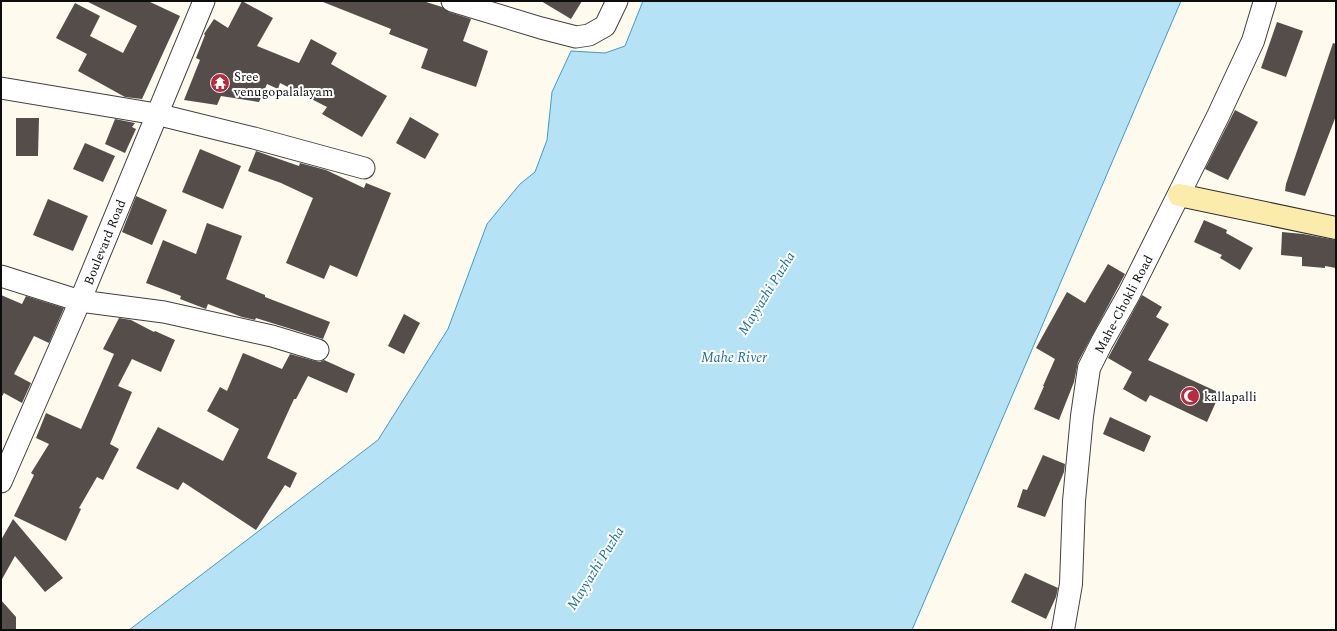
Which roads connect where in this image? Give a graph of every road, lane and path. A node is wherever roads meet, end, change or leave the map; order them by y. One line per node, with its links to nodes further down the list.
1 (204, 1): 6 (street, Boulevard Road)
2 (452, 1): 3 (street)
3 (617, 1)
4 (1265, 1): 8 (street, Mahe-Chokli Road)
5 (1, 88): 6 (street)
6 (156, 114): 7 (street); 11 (street, Boulevard Road)
7 (364, 168)
8 (1179, 195): 9 (main road); 14 (street, Mahe-Chokli Road)
9 (1336, 228)
10 (1, 276): 11 (street)
11 (80, 301): 12 (street); 13 (street, Boulevard Road)
12 (318, 350)
13 (1, 482)
14 (1063, 630)

